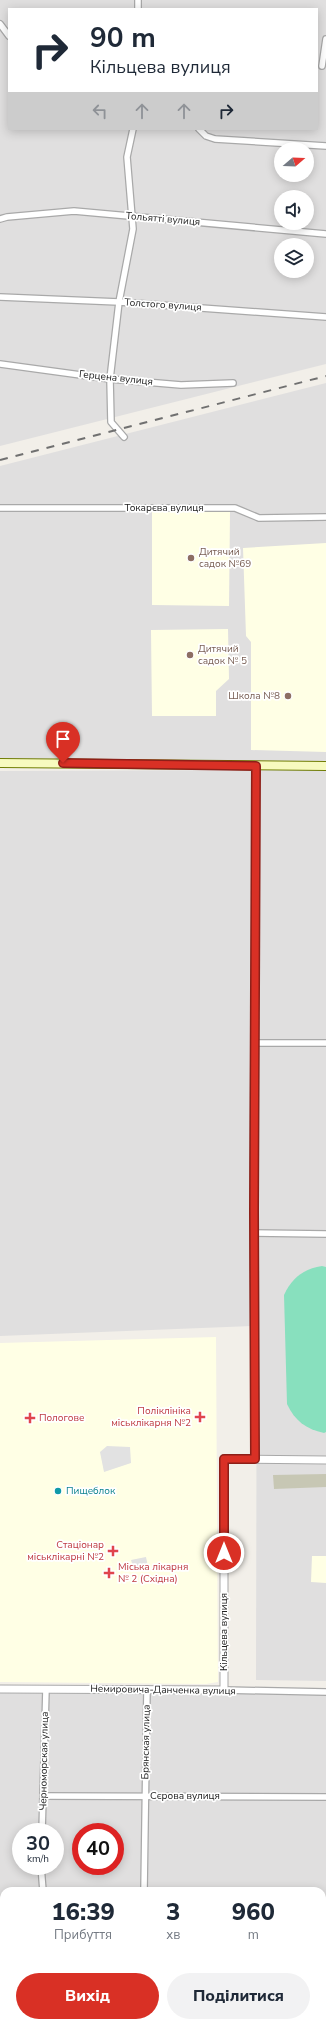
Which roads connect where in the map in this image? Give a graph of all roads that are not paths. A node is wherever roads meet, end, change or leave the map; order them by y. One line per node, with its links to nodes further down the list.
1 (0, 24): 2 (street)
2 (8, 35)
3 (326, 39): 4 (street)
4 (322, 66)
5 (133, 130): 8 (street)
6 (200, 130): 7 (street)
7 (326, 146)
8 (131, 216): 9 (street, Тольятті вулиця); 10 (street, Тольятті вулиця); 12 (street)
9 (0, 219)
10 (326, 234)
11 (0, 297): 12 (street, Толстого вулиця)
12 (119, 302): 13 (street, Толстого вулиця); 15 (street)
13 (326, 317)
14 (0, 364): 15 (street, Герцена вулиця)
15 (110, 379): 16 (street, Герцена вулиця); 17 (street)
16 (233, 384)
17 (124, 437)
18 (0, 508): 19 (street, Токарєва вулиця)
19 (326, 517)
20 (0, 763): 21 (main road)
21 (256, 766): 22 (main road); 23 (street)
22 (326, 766)
23 (255, 1043): 24 (street); 25 (street)
24 (326, 1043)
25 (254, 1233): 26 (street); 27 (street)
26 (326, 1234)
27 (255, 1459): 28 (street, Кільцева вулиця); 32 (street, Кільцева вулиця)
28 (326, 1460)
29 (0, 1689): 30 (street, Немировича-Данченка вулиця)
30 (46, 1689): 31 (street, Немировича-Данченка вулиця); 34 (street, Черноморская улица)
31 (147, 1689): 32 (street, Немировича-Данченка вулиця); 35 (street, Брянская улица)
32 (224, 1690): 33 (street, Немировича-Данченка вулиця)
33 (326, 1692)
34 (44, 1796): 35 (street, Сєрова вулиця); 37 (street, Черноморская улица)
35 (144, 1796): 36 (street, Сєрова вулиця); 40 (street, Брянская улица)
36 (326, 1797)
37 (42, 1823)
38 (42, 1875): 39 (street)
39 (43, 1887)
40 (144, 1887)

